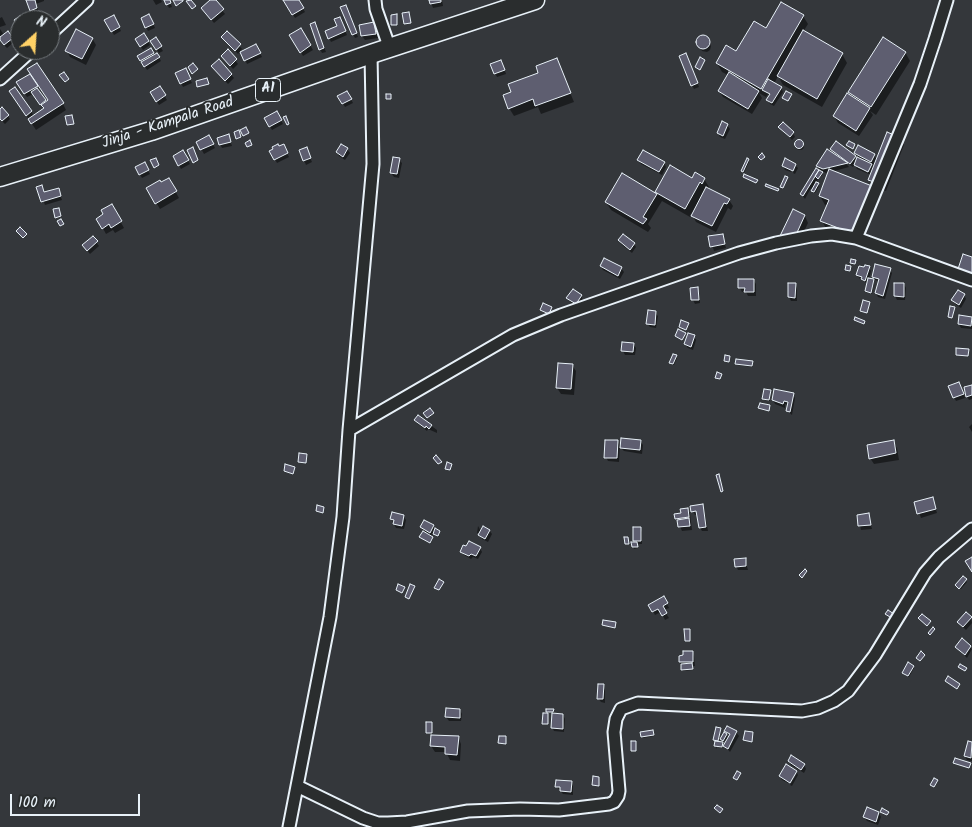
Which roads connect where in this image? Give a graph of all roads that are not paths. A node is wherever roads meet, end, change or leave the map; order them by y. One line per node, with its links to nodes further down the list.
1 (87, 0): 5 (street)
2 (375, 0): 6 (street)
3 (535, 0): 6 (highway, Jinja - Kampala Road / A1)
4 (947, 0): 11 (street)
5 (60, 25)
6 (390, 49): 7 (highway, Jinja - Kampala Road / A1)
7 (371, 54): 10 (highway, Jinja - Kampala Road / A1); 13 (street)
8 (21, 60): 9 (street)
9 (0, 79)
10 (0, 177)
11 (856, 238): 12 (street); 13 (street)
12 (972, 280)
13 (349, 430): 15 (street)
14 (972, 529): 15 (street)
15 (297, 786): 16 (street)
16 (289, 827)

